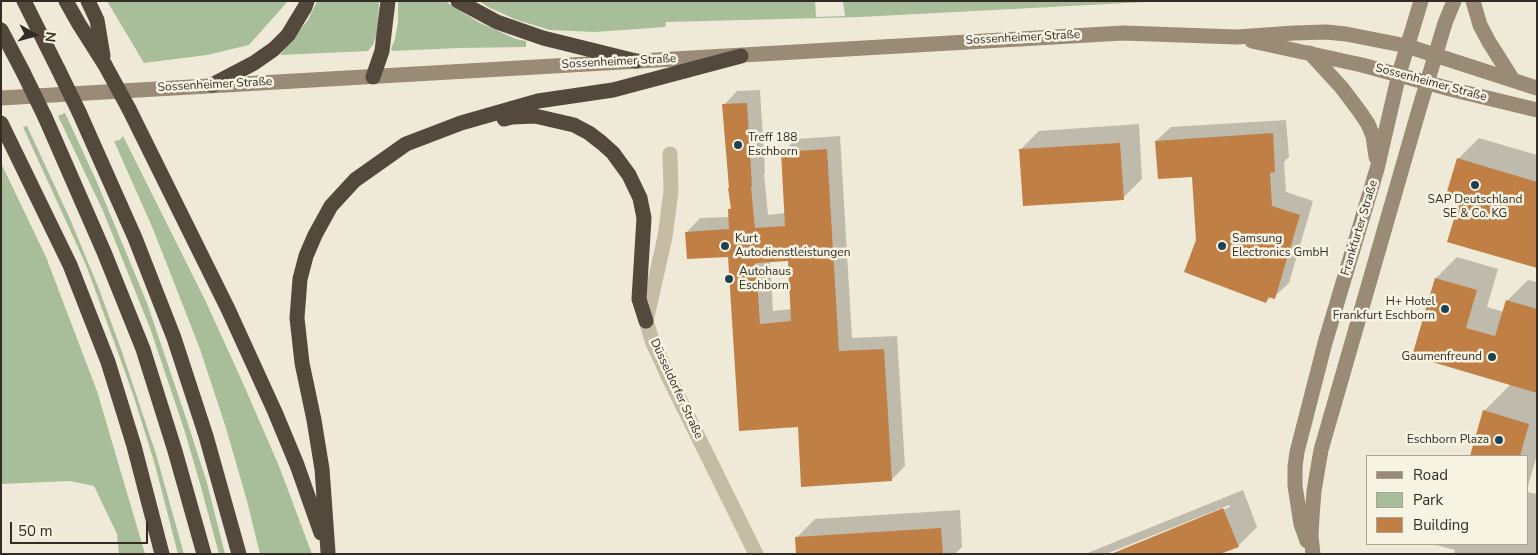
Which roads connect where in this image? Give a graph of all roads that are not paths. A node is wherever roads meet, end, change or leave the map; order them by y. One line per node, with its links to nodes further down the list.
1 (24, 1): 34 (highway, bridge)
2 (66, 1): 17 (highway)
3 (88, 1): 17 (highway)
4 (307, 1): 22 (highway)
5 (388, 1): 19 (highway)
6 (458, 1): 16 (highway)
7 (1421, 1): 12 (main road, Frankfurter Straße)
8 (1454, 1): 14 (main road, Frankfurter Straße)
9 (1473, 1): 20 (main road)
10 (1, 30): 33 (highway, bridge)
11 (1237, 38): 12 (main road, Sossenheimer Straße); 13 (main road, Sossenheimer Straße); 15 (main road, Sossenheimer Straße)
12 (1406, 46): 14 (main road, Sossenheimer Straße); 18 (main road, Frankfurter Straße)
13 (1310, 54): 18 (main road, Sossenheimer Straße); 29 (main road)
14 (1435, 55): 20 (main road, Sossenheimer Straße); 21 (main road, Frankfurter Straße)
15 (741, 56): 16 (main road, Sossenheimer Straße); 27 (highway)
16 (636, 62): 19 (main road, Sossenheimer Straße)
17 (105, 65): 31 (highway, bridge)
18 (1399, 74): 21 (main road, Sossenheimer Straße); 29 (main road, Frankfurter Straße)
19 (373, 76): 22 (main road, Sossenheimer Straße)
20 (1512, 80): 23 (main road, Sossenheimer Straße)
21 (1427, 82): 25 (main road, Sossenheimer Straße); 36 (main road, Frankfurter Straße)
22 (212, 85): 24 (main road, Sossenheimer Straße)
23 (1537, 88)
24 (1, 98)
25 (1537, 110)
26 (1, 123): 32 (highway)
27 (406, 144): 30 (highway); 31 (highway)
28 (670, 154): 30 (street)
29 (1377, 169): 36 (main road, Frankfurter Straße)
30 (646, 321): 35 (street, Düsseldorfer Straße)
31 (329, 553)
32 (162, 554)
33 (204, 554)
34 (239, 554)
35 (756, 554)
36 (1312, 554)

